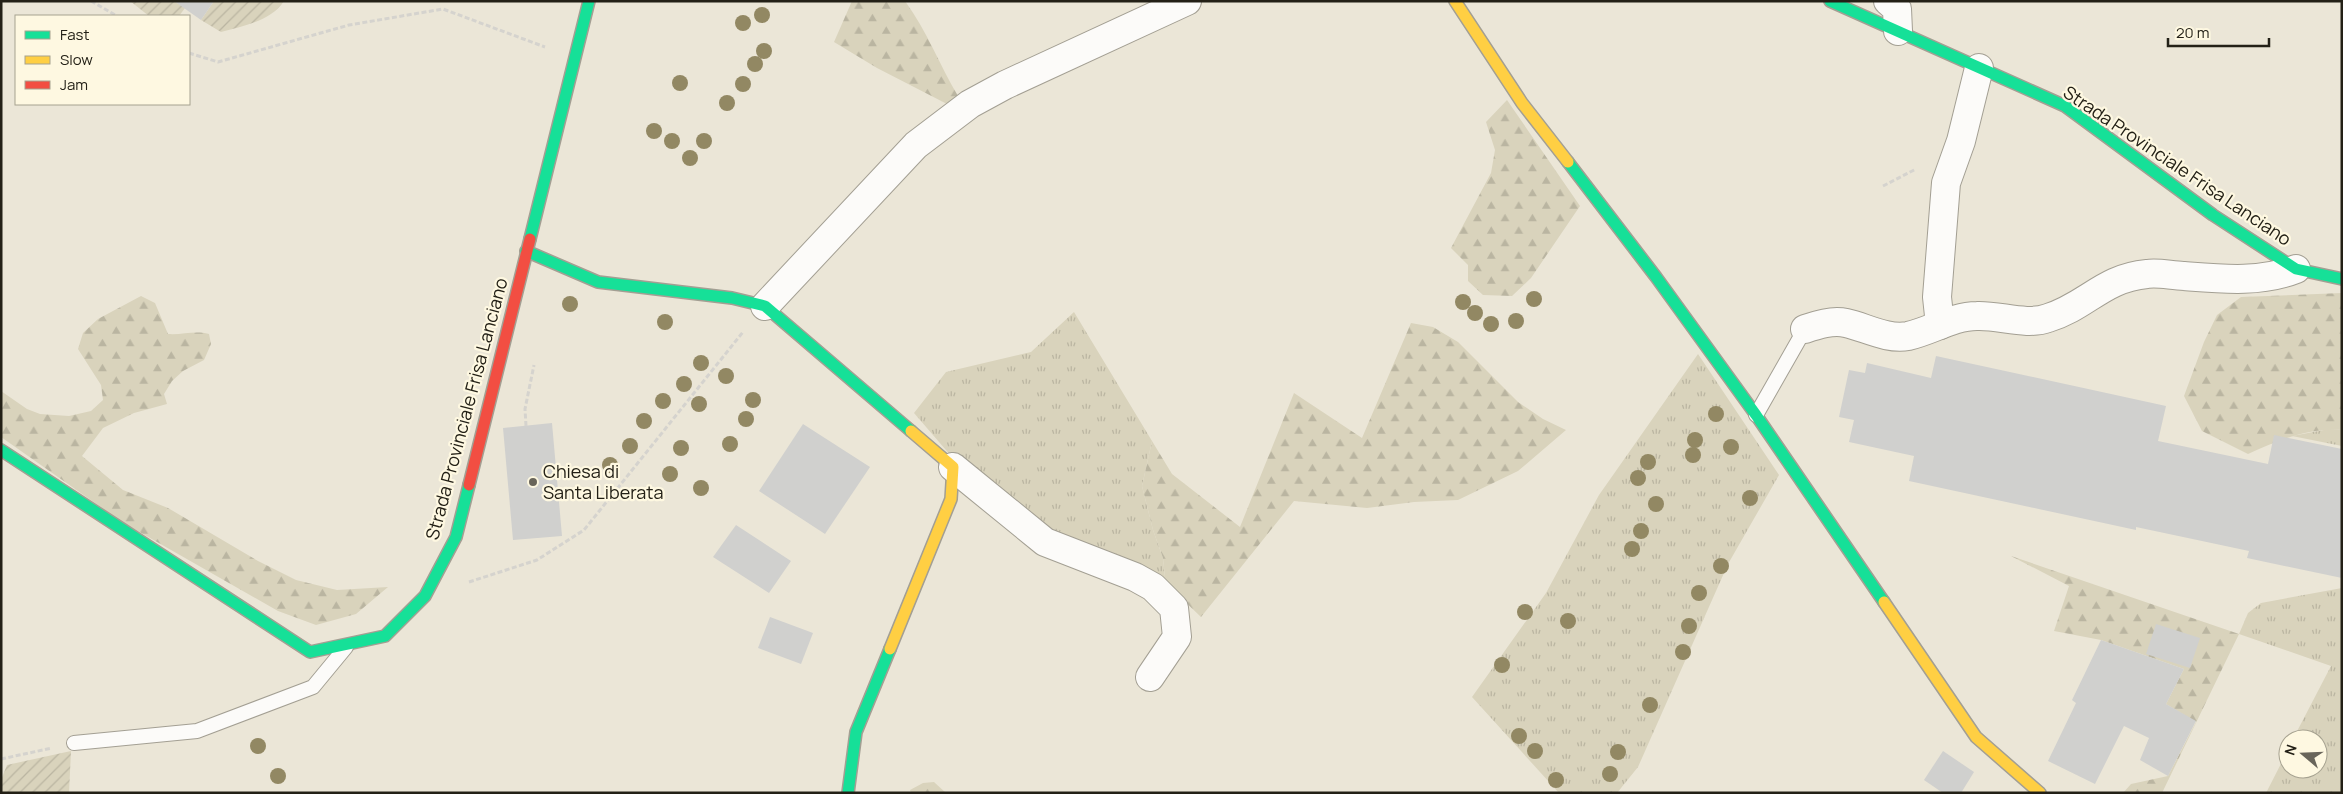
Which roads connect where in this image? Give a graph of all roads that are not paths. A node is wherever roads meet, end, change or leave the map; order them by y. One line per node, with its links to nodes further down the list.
1 (589, 1): 8 (street, Strada Provinciale Frisa Lanciano)
2 (1187, 1): 11 (street)
3 (1456, 1): 14 (street)
4 (1830, 1): 6 (street, Strada Provinciale Frisa Lanciano)
5 (1888, 1): 6 (street)
6 (1898, 31): 7 (street, Strada Provinciale Frisa Lanciano)
7 (1979, 68): 9 (street, Strada Provinciale Frisa Lanciano); 12 (street)
8 (526, 251): 11 (street); 17 (street, Strada Provinciale Frisa Lanciano)
9 (2296, 269): 10 (street, Strada Provinciale Frisa Lanciano); 12 (street)
10 (2342, 279)
11 (764, 306): 16 (street)
12 (1940, 325): 13 (street)
13 (1805, 329): 14 (lane)
14 (1756, 416): 21 (street)
15 (1, 450): 17 (street, Strada Provinciale Frisa Lanciano)
16 (953, 468): 18 (street); 20 (street)
17 (349, 643): 19 (lane)
18 (1150, 677)
19 (74, 743)
20 (848, 793)
21 (2040, 793)

